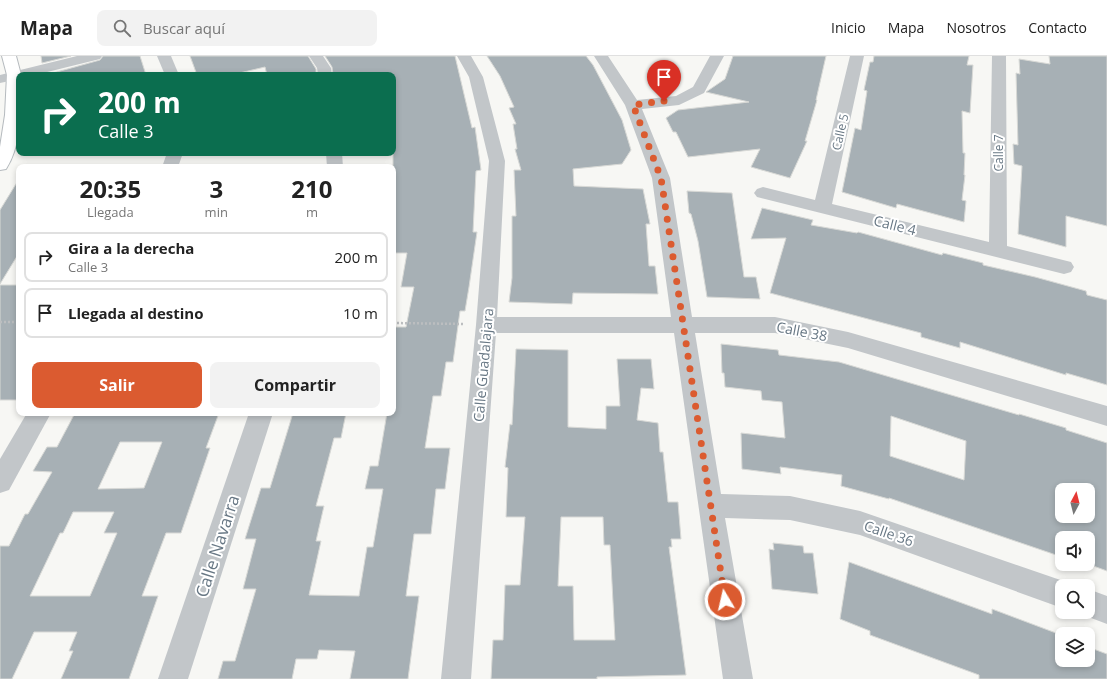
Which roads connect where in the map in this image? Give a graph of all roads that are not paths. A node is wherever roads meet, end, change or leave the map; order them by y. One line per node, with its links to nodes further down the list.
1 (10, 56): 13 (street)
2 (94, 56): 10 (street)
3 (164, 56): 11 (street)
4 (316, 56): 12 (street)
5 (464, 56): 21 (street, Calle Guadalajara)
6 (601, 56): 14 (street)
7 (716, 56): 14 (street)
8 (857, 56): 17 (street, Calle 5)
9 (999, 56): 18 (street, Calle 7)
10 (28, 72)
11 (171, 72)
12 (325, 72)
13 (7, 77): 15 (street)
14 (633, 105): 20 (street)
15 (0, 165)
16 (763, 193): 17 (street, Calle 4)
17 (822, 207): 18 (street, Calle 4)
18 (998, 250): 19 (street, Calle 4)
19 (1064, 267)
20 (684, 324): 21 (street, Calle 38); 24 (street, Calle 38); 26 (street)
21 (486, 325): 31 (street, Calle Guadalajara)
22 (37, 416): 25 (street)
23 (260, 416): 30 (street, Calle Navarra)
24 (1107, 416)
25 (0, 482)
26 (710, 506): 27 (street, Calle 36); 32 (street)
27 (1055, 592)
28 (1095, 606): 29 (street)
29 (1107, 610)
30 (173, 679)
31 (456, 679)
32 (738, 679)

